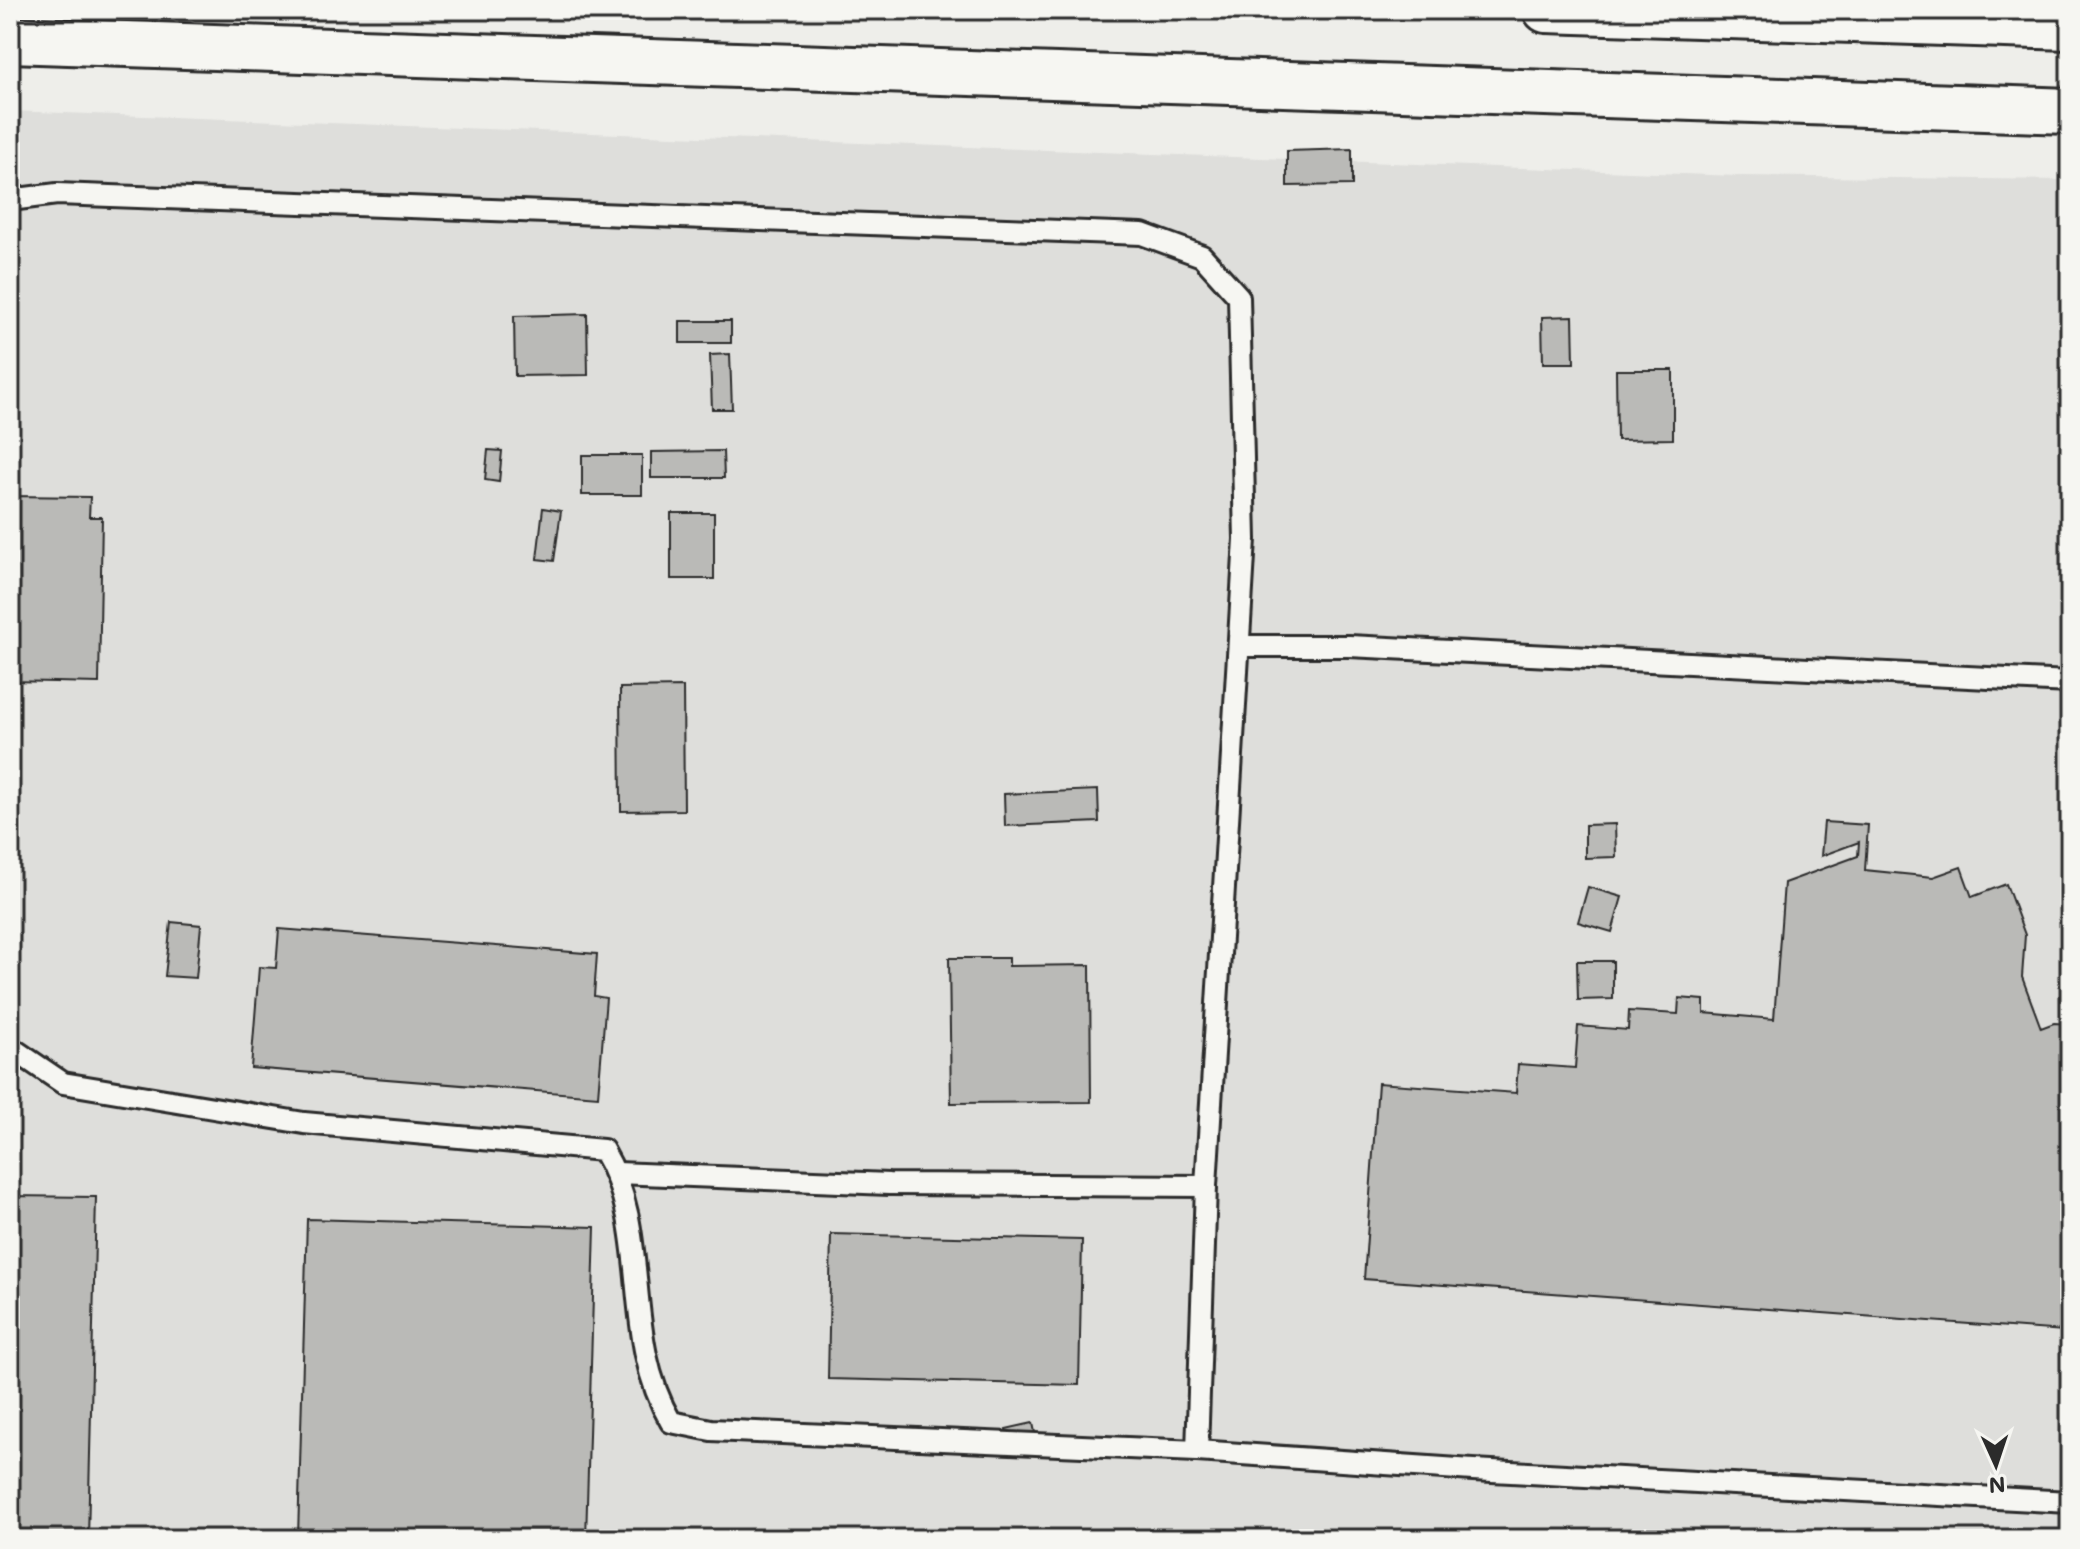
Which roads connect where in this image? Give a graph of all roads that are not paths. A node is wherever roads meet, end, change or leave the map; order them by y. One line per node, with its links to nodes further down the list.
1 (1546, 10): 2 (main road)
2 (2070, 27)
3 (10, 40): 4 (main road)
4 (2070, 111)
5 (10, 200): 6 (lane)
6 (1241, 646): 7 (lane); 10 (lane)
7 (2070, 682)
8 (10, 1047): 9 (lane)
9 (617, 1173): 10 (lane); 11 (lane)
10 (1206, 1186): 11 (lane)
11 (1197, 1451): 12 (lane)
12 (2070, 1502)

